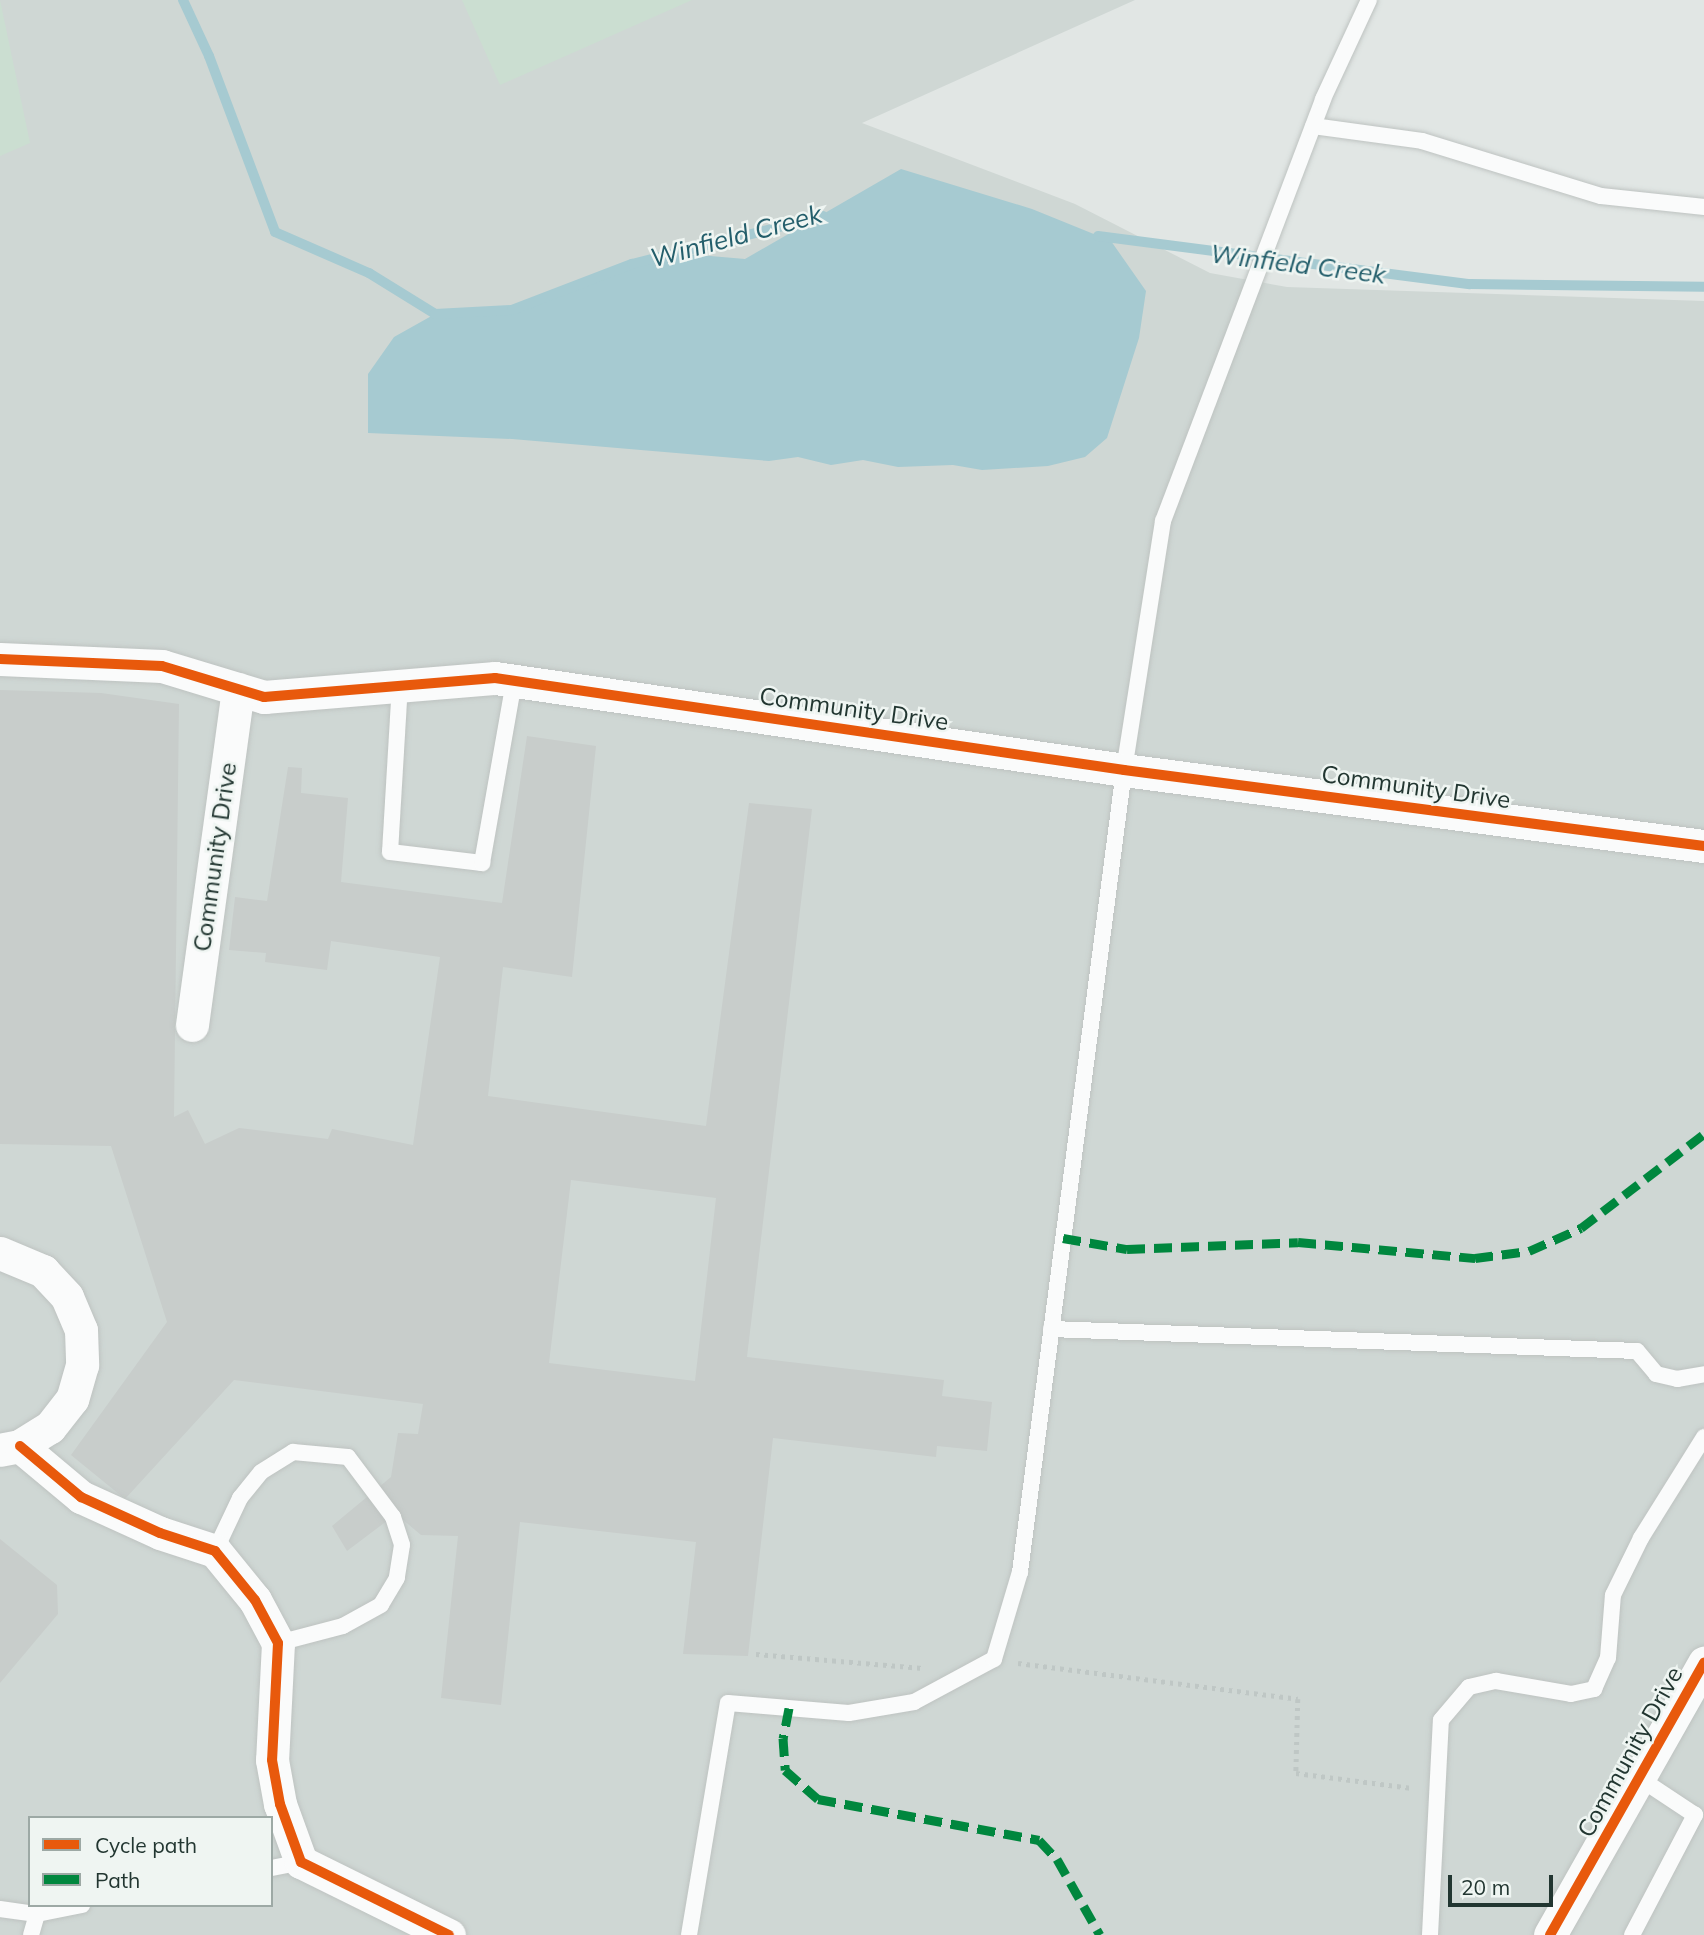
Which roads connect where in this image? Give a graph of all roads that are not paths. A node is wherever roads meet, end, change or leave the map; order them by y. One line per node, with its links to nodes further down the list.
1 (1369, 0): 2 (lane)
2 (1313, 126): 3 (lane); 8 (lane)
3 (1704, 207)
4 (0, 659): 7 (street, Community Drive)
5 (514, 681): 6 (street, Community Drive); 6 (lane); 8 (street, Community Drive)
6 (400, 684): 7 (street, Community Drive)
7 (238, 689): 10 (street, Community Drive)
8 (1124, 770): 9 (street, Community Drive); 12 (lane)
9 (1704, 846)
10 (192, 1025)
11 (0, 1253): 15 (street)
12 (1051, 1329): 13 (lane); 26 (lane)
13 (1703, 1377)
14 (1704, 1437): 27 (lane)
15 (10, 1448): 16 (street)
16 (215, 1551): 17 (street); 17 (lane)
17 (278, 1643): 20 (street)
18 (1704, 1663): 19 (street, Community Drive)
19 (1639, 1778): 28 (street, Community Drive); 29 (lane)
20 (286, 1865): 25 (street)
21 (72, 1907): 23 (lane)
22 (0, 1909): 23 (lane)
23 (37, 1914): 24 (lane)
24 (31, 1935)
25 (449, 1935)
26 (689, 1935)
27 (1430, 1935)
28 (1550, 1935)
29 (1632, 1935)

